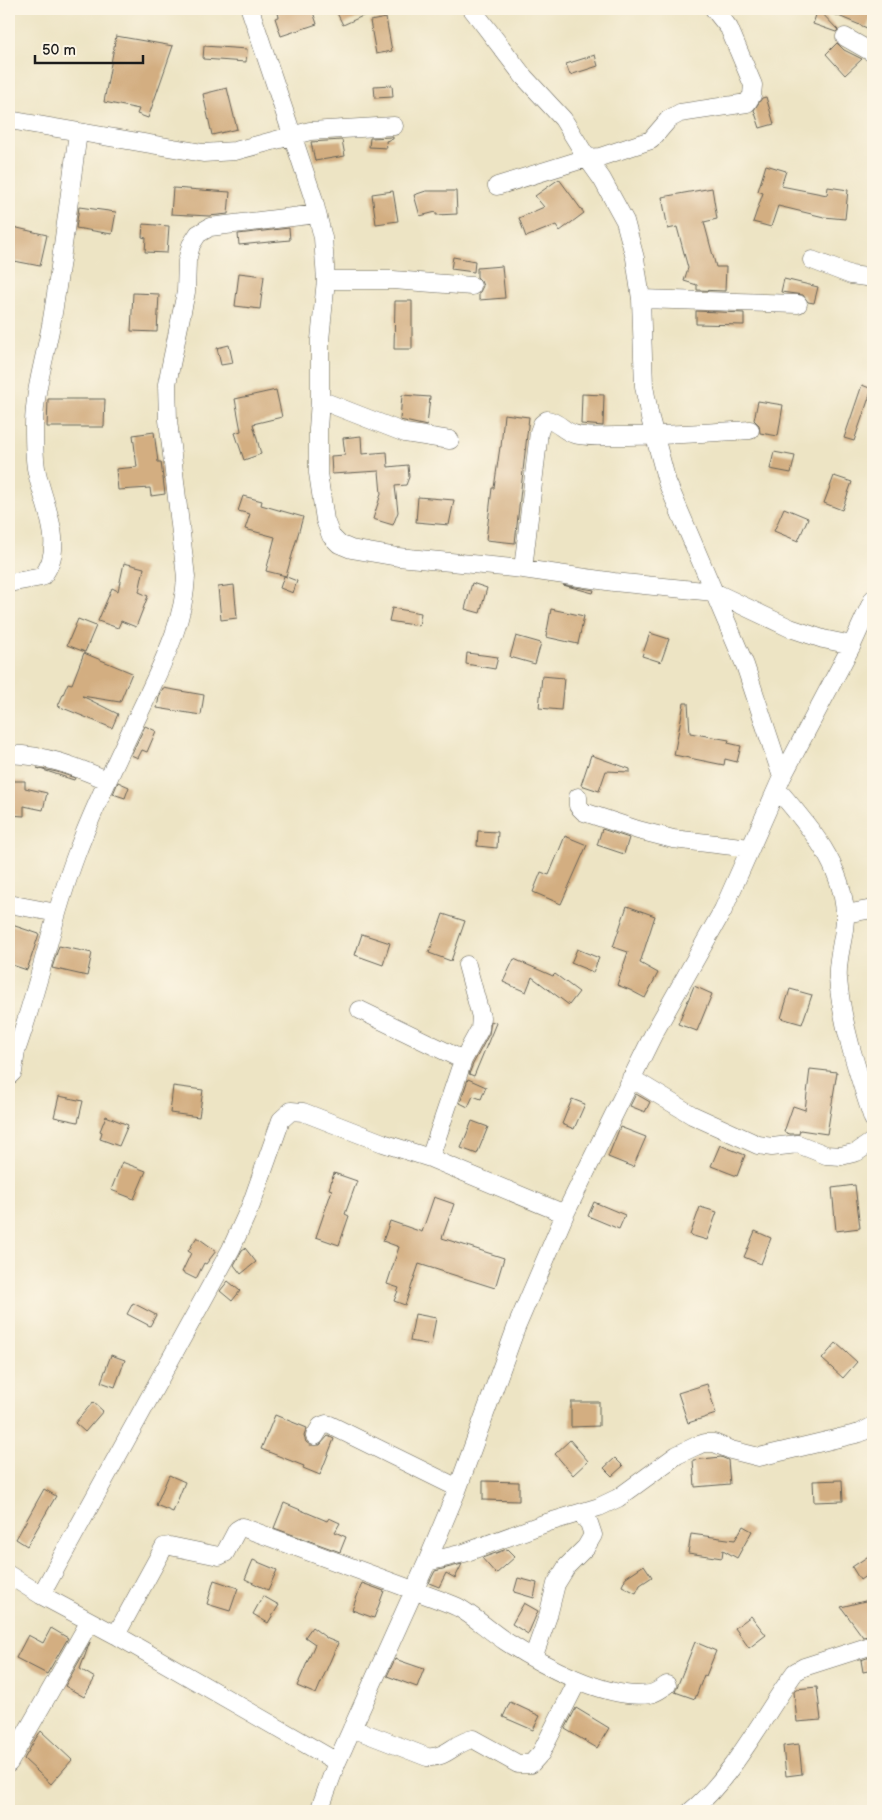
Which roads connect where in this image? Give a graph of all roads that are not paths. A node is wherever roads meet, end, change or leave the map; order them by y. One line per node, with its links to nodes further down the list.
1 (250, 9): 9 (street)
2 (472, 9): 10 (street)
3 (714, 9): 10 (street)
4 (845, 37): 5 (street)
5 (873, 53)
6 (9, 120): 8 (street)
7 (394, 126): 9 (street)
8 (78, 133): 9 (street); 24 (street)
9 (292, 137): 12 (street)
10 (587, 158): 11 (street); 17 (street)
11 (497, 186)
12 (317, 214): 15 (street); 30 (street)
13 (812, 260): 14 (street)
14 (873, 278)
15 (326, 280): 16 (street); 19 (street)
16 (472, 286)
17 (641, 299): 18 (street); 21 (street)
18 (798, 304)
19 (320, 400): 22 (street); 23 (street)
20 (750, 430): 21 (street)
21 (655, 436): 23 (street); 25 (street)
22 (450, 440)
23 (523, 569): 25 (street)
24 (9, 583)
25 (714, 592): 28 (street); 31 (street)
26 (873, 599): 27 (street)
27 (868, 626): 28 (street)
28 (852, 645): 31 (street)
29 (9, 754): 30 (street)
30 (107, 780): 38 (street)
31 (780, 783): 33 (street); 34 (street)
32 (578, 797): 35 (street)
33 (769, 808): 34 (street); 35 (street)
34 (795, 810): 39 (street)
35 (750, 848): 45 (street)
36 (9, 904): 38 (street)
37 (873, 909): 39 (street)
38 (57, 913): 42 (street)
39 (845, 914): 46 (street)
40 (467, 965): 43 (street)
41 (360, 1010): 43 (street)
42 (13, 1052): 44 (street)
43 (463, 1060): 48 (street)
44 (9, 1076)
45 (631, 1078): 47 (street); 49 (street)
46 (873, 1119)
47 (873, 1141)
48 (430, 1158): 49 (street); 57 (street)
49 (565, 1214): 52 (street)
50 (873, 1426): 53 (street)
51 (315, 1436): 52 (street)
52 (458, 1488): 54 (street)
53 (580, 1513): 54 (street); 61 (street)
54 (427, 1562): 56 (street)
55 (9, 1575): 57 (street)
56 (413, 1591): 59 (street); 61 (street); 64 (street)
57 (41, 1595): 58 (street)
58 (90, 1622): 59 (street); 66 (street)
59 (116, 1635): 65 (street)
60 (873, 1645): 68 (street)
61 (533, 1658): 62 (street)
62 (578, 1680): 63 (street); 64 (street)
63 (668, 1685)
64 (352, 1728): 65 (street)
65 (337, 1762): 67 (street)
66 (9, 1763)
67 (319, 1811)
68 (690, 1811)

